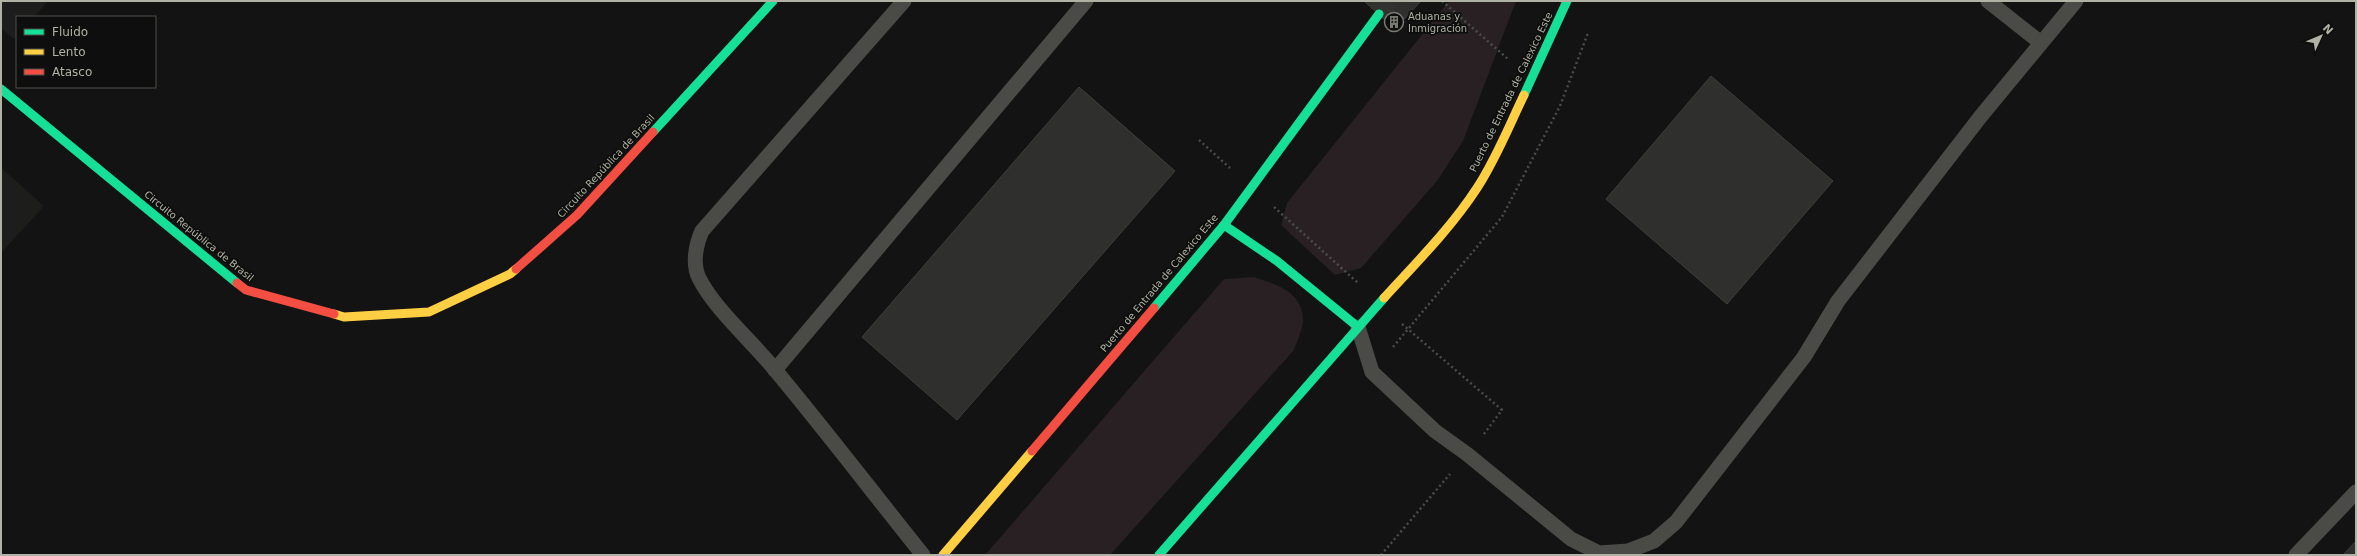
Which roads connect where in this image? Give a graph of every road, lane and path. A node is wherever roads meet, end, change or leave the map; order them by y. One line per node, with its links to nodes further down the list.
1 (773, 1): 11 (main road, Circuito República de Brasil)
2 (904, 1): 19 (lane)
3 (1086, 1): 19 (lane)
4 (1442, 1): 10 (path)
5 (1567, 1): 10 (main road, Puerto de Entrada de Calexico Este)
6 (1988, 1): 9 (lane)
7 (2076, 1): 9 (lane)
8 (1379, 14): 14 (main road, Puerto de Entrada de Calexico Este)
9 (2042, 43): 17 (lane)
10 (1530, 78): 12 (path); 16 (main road, Puerto de Entrada de Calexico Este)
11 (1, 89)
12 (1560, 106)
13 (1199, 140): 14 (path)
14 (1251, 187): 15 (main road, Puerto de Entrada de Calexico Este); 16 (path)
15 (1224, 225): 17 (main road); 22 (main road, Puerto de Entrada de Calexico Este)
16 (1380, 303): 17 (main road, Puerto de Entrada de Calexico Este); 18 (path)
17 (1358, 327): 23 (main road, Puerto de Entrada de Calexico Este)
18 (1408, 329)
19 (775, 370): 21 (lane)
20 (2356, 492): 24 (lane)
21 (923, 555)
22 (943, 555)
23 (1159, 555)
24 (2296, 555)

